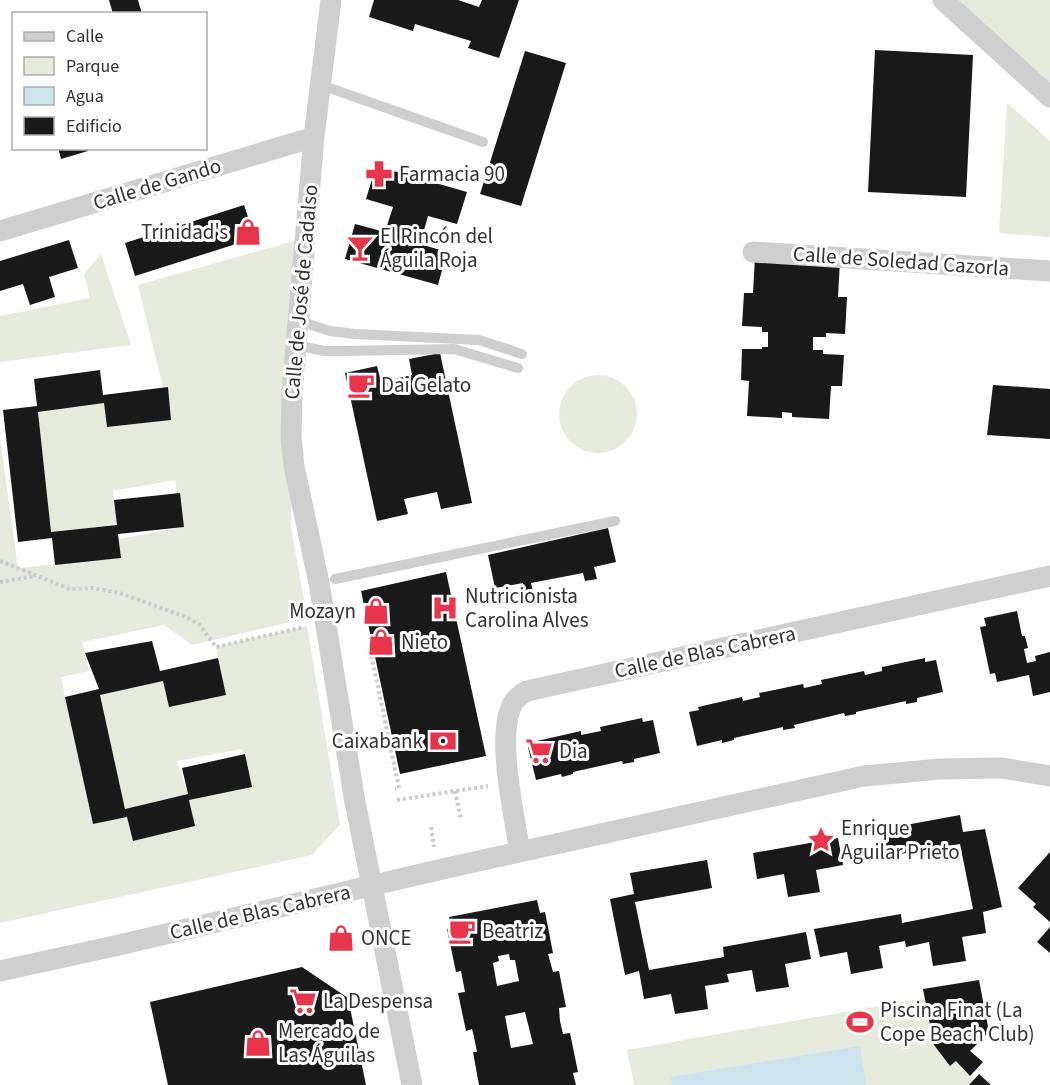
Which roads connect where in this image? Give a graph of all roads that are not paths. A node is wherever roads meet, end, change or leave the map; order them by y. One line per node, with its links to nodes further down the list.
1 (331, 0): 3 (street, Calle de José de Cadalso)
2 (943, 0): 4 (street)
3 (321, 85): 5 (street, Calle de José de Cadalso); 6 (lane)
4 (1050, 97)
5 (314, 137): 7 (street, Calle de Gando); 10 (street, Calle de José de Cadalso)
6 (483, 142)
7 (0, 231)
8 (753, 252): 9 (street, Calle de Soledad Cazorla)
9 (1050, 271)
10 (298, 321): 11 (street, Calle de José de Cadalso); 12 (lane)
11 (296, 345): 13 (lane); 16 (street, Calle de José de Cadalso)
12 (522, 354)
13 (518, 368)
14 (615, 521): 16 (lane)
15 (1050, 576): 18 (street, Calle de Blas Cabrera)
16 (327, 581): 19 (street, Calle de José de Cadalso)
17 (1050, 776): 18 (street, Calle de Blas Cabrera)
18 (520, 852): 19 (street, Calle de Blas Cabrera)
19 (372, 885): 20 (street, Calle de Blas Cabrera); 21 (street, Calle de José de Cadalso)
20 (0, 971)
21 (412, 1085)

